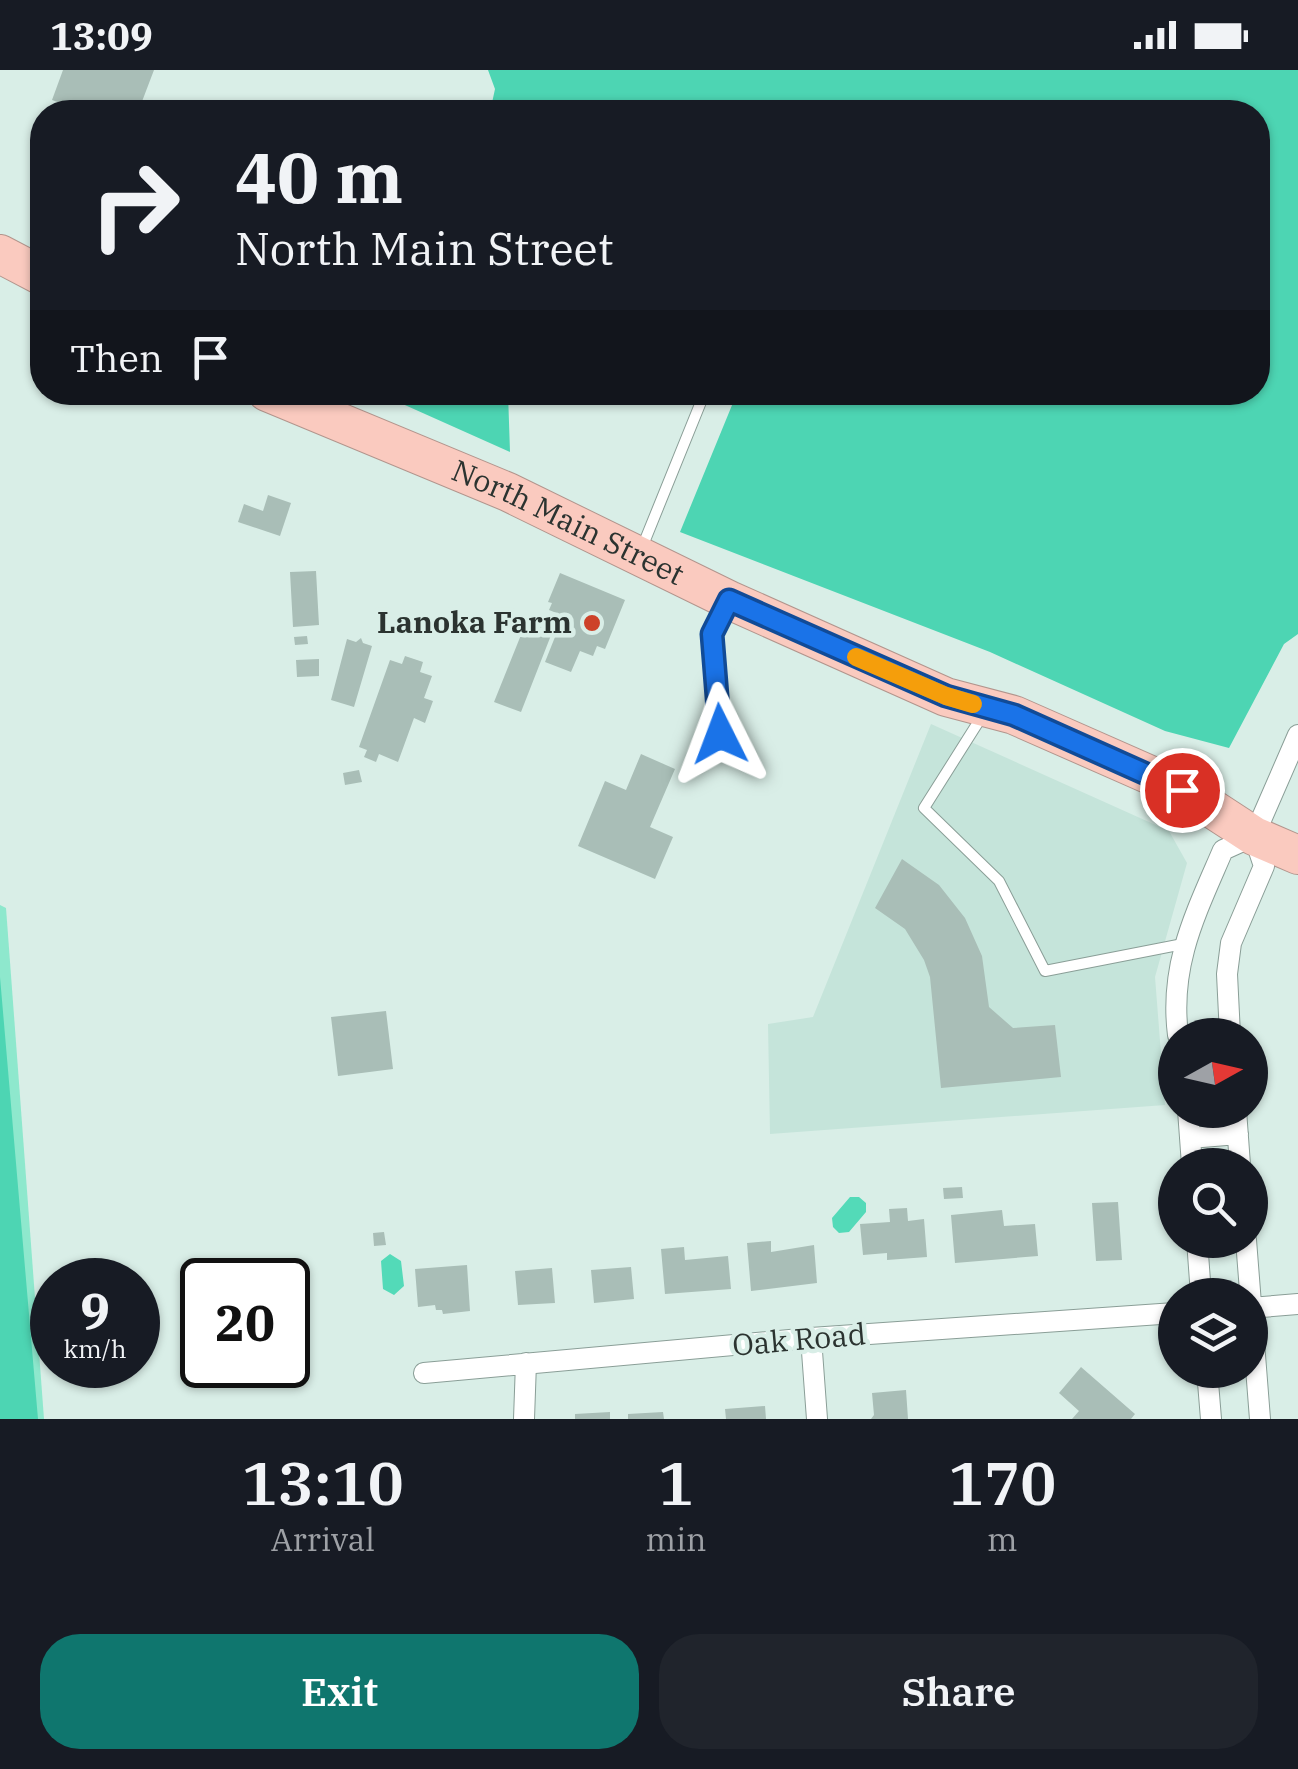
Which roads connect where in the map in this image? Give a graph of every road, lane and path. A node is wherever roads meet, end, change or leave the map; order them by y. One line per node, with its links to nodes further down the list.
1 (0, 254): 2 (highway)
2 (30, 270)
3 (298, 405): 5 (highway, North Main Street)
4 (700, 405): 5 (lane)
5 (640, 556): 6 (highway, North Main Street)
6 (729, 600): 7 (highway, North Main Street); 8 (lane)
7 (987, 708): 10 (highway, North Main Street); 12 (lane)
8 (720, 734)
9 (1298, 735): 10 (street)
10 (1254, 836): 11 (highway, North Main Street); 12 (street); 14 (street)
11 (1298, 855)
12 (1183, 944): 13 (street)
13 (1177, 1018)
14 (1229, 1018)
15 (1189, 1128): 18 (street)
16 (1238, 1128): 17 (street)
17 (1238, 1134): 18 (street); 20 (street)
18 (1190, 1138): 19 (street)
19 (1191, 1148)
20 (1239, 1148)
21 (1298, 1304): 22 (street)
22 (1268, 1307)
23 (1158, 1314): 24 (street, Oak Road)
24 (811, 1338): 25 (street, Oak Road); 30 (street)
25 (526, 1363): 26 (street, Oak Road); 29 (street)
26 (424, 1374)
27 (1209, 1388): 31 (street)
28 (1257, 1388): 32 (street)
29 (524, 1419)
30 (817, 1419)
31 (1212, 1419)
32 (1260, 1419)

